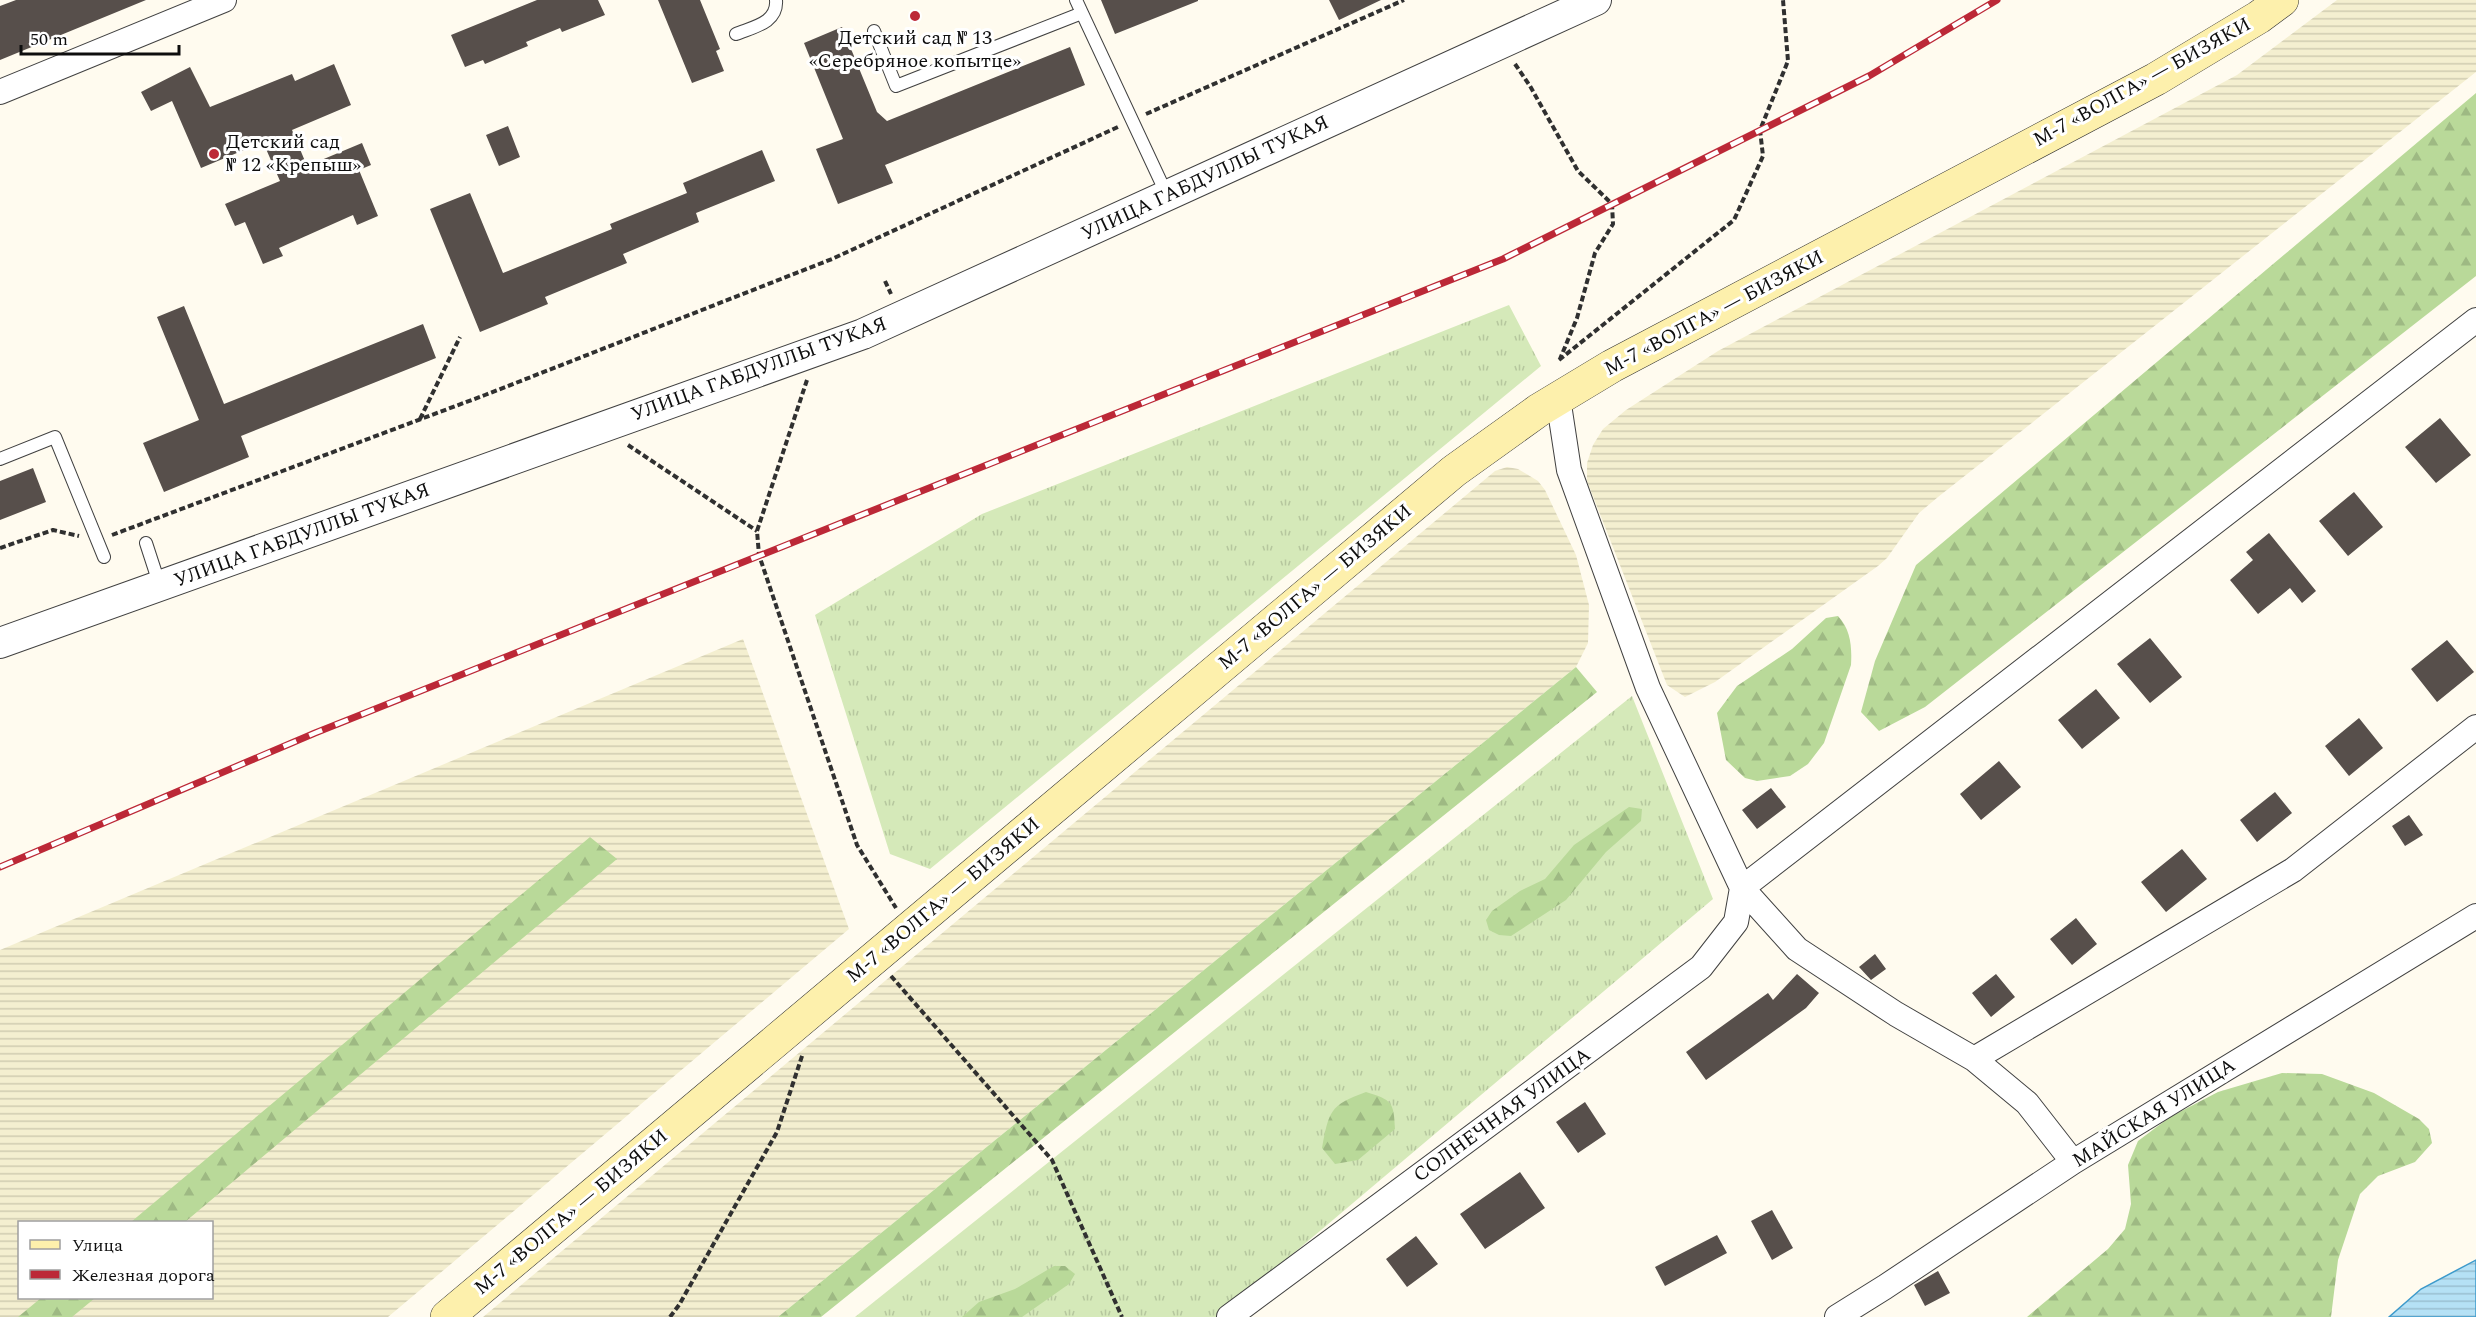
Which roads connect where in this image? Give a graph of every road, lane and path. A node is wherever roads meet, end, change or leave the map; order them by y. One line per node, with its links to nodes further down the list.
1 (224, 0): 12 (street)
2 (776, 0): 10 (lane)
3 (1077, 0): 8 (lane)
4 (1404, 0): 13 (path)
5 (1596, 0): 11 (street, УЛИЦА ГАБДУЛЛЫ ТУКАЯ)
6 (1784, 0): 18 (path)
7 (2282, 0): 19 (main road, М-7 «ВОЛГА» — БИЗЯКИ)
8 (1082, 13): 9 (lane); 13 (lane)
9 (874, 31)
10 (736, 34)
11 (1499, 44): 14 (street, УЛИЦА ГАБДУЛЛЫ ТУКАЯ); 18 (path)
12 (0, 93)
13 (1131, 121): 14 (lane); 20 (path)
14 (1167, 195): 17 (street, УЛИЦА ГАБДУЛЛЫ ТУКАЯ)
15 (2476, 320): 31 (street)
16 (460, 337): 20 (path)
17 (816, 351): 21 (street, УЛИЦА ГАБДУЛЛЫ ТУКАЯ); 23 (path)
18 (1559, 360): 19 (path)
19 (1567, 393): 31 (street); 33 (main road, М-7 «ВОЛГА» — БИЗЯКИ)
20 (420, 420): 24 (path)
21 (602, 428): 23 (path); 28 (street, УЛИЦА ГАБДУЛЛЫ ТУКАЯ)
22 (0, 459): 24 (lane)
23 (757, 531): 33 (path)
24 (97, 540): 26 (path); 27 (lane)
25 (147, 543): 28 (lane)
26 (0, 548)
27 (104, 557)
28 (160, 586): 29 (street, УЛИЦА ГАБДУЛЛЫ ТУКАЯ)
29 (0, 643)
30 (2476, 727): 36 (street)
31 (1742, 888): 36 (street); 41 (street, СОЛНЕЧНАЯ УЛИЦА)
32 (2476, 916): 37 (street, МАЙСКАЯ УЛИЦА)
33 (909, 929): 34 (main road, М-7 «ВОЛГА» — БИЗЯКИ)
34 (875, 957): 38 (main road, М-7 «ВОЛГА» — БИЗЯКИ); 40 (path)
35 (805, 1047): 39 (path)
36 (1974, 1059): 37 (street)
37 (2073, 1162): 42 (street, МАЙСКАЯ УЛИЦА)
38 (447, 1317)
39 (670, 1317)
40 (1122, 1317)
41 (1229, 1317)
42 (1836, 1317)

